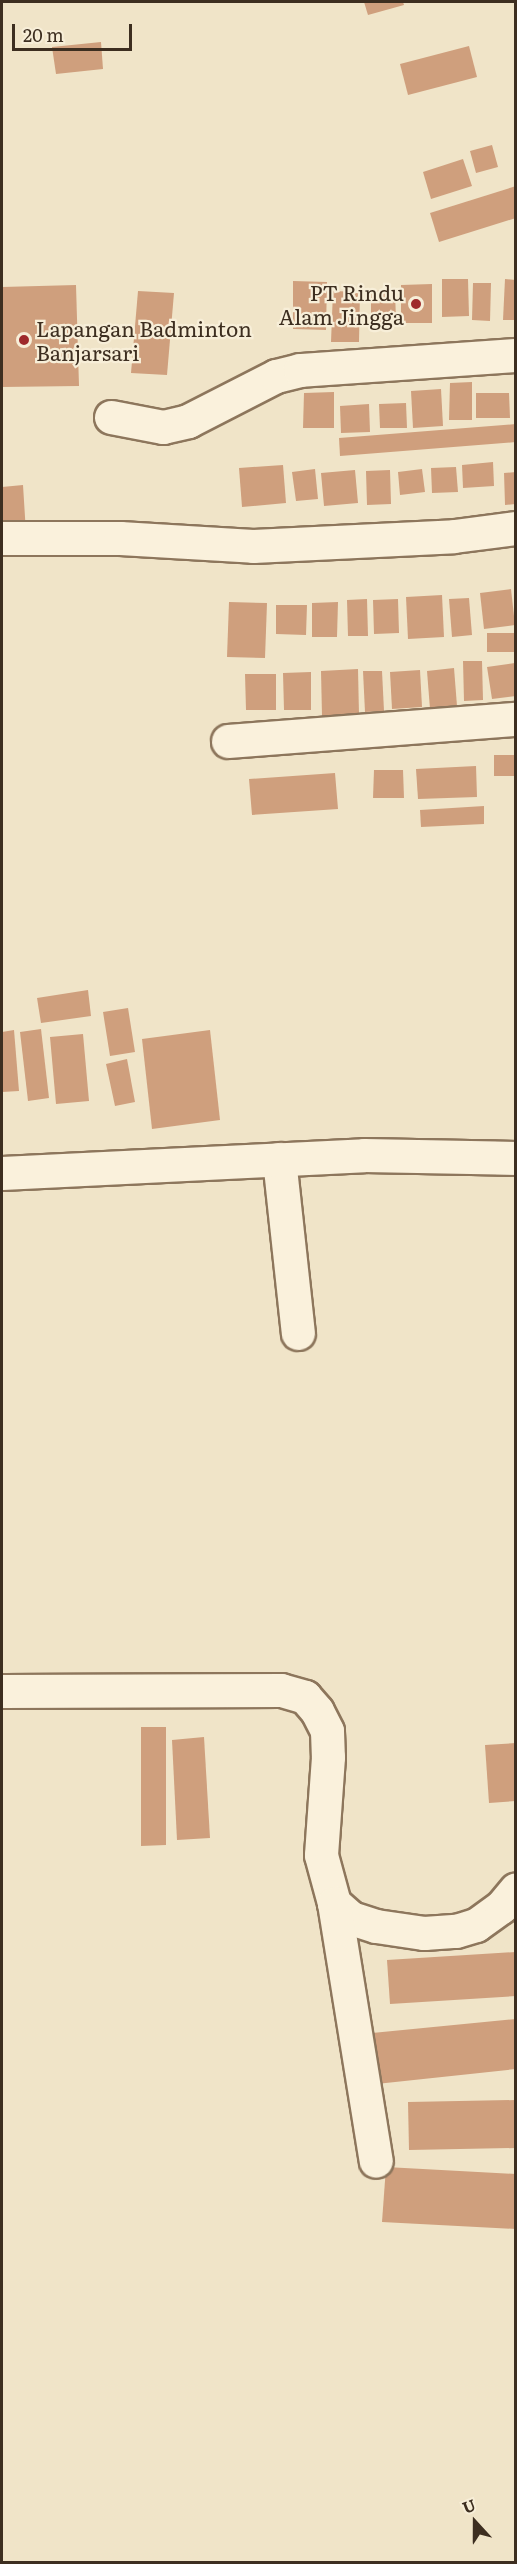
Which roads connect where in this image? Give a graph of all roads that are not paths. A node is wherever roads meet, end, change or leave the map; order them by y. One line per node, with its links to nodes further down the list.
1 (516, 355): 2 (street)
2 (111, 417)
3 (516, 528): 4 (street)
4 (2, 538)
5 (516, 719): 6 (street)
6 (228, 741)
7 (516, 1158): 8 (street)
8 (279, 1159): 9 (street); 10 (street)
9 (2, 1173)
10 (298, 1333)
11 (2, 1691): 13 (street)
12 (516, 1889): 13 (street)
13 (334, 1903): 14 (street)
14 (376, 2160)

